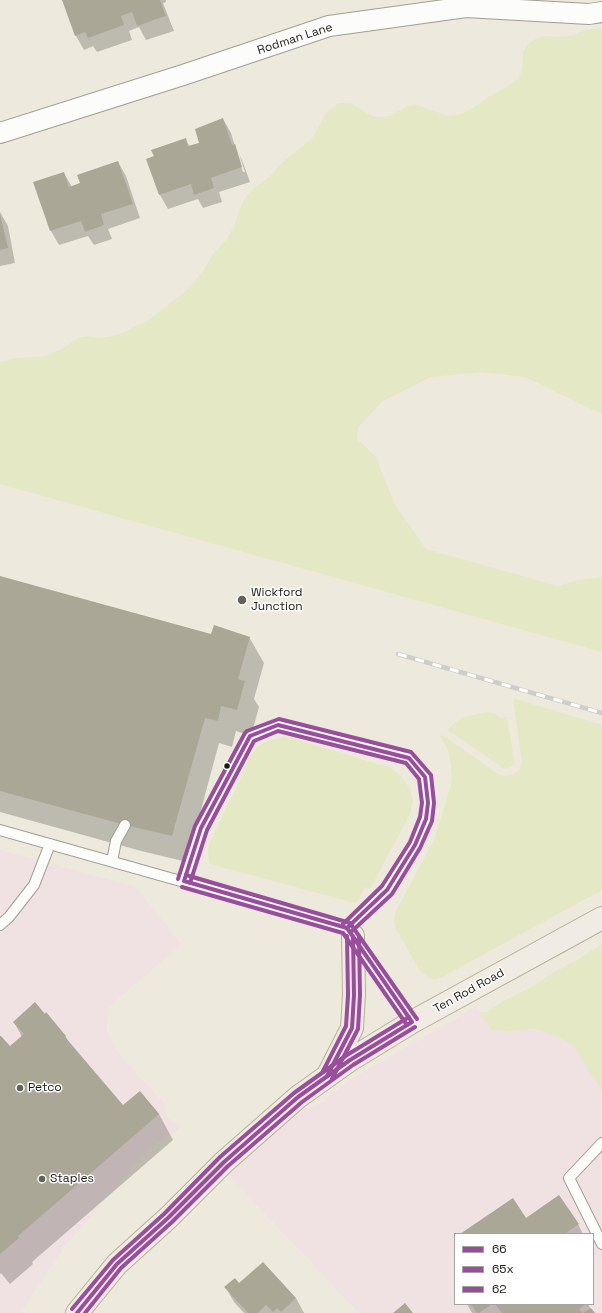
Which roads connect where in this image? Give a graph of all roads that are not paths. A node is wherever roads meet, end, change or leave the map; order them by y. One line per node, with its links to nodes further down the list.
1 (602, 12): 2 (street, Rodman Lane)
2 (0, 133)
3 (125, 825): 6 (lane)
4 (0, 830): 5 (lane)
5 (50, 844): 6 (lane); 9 (lane)
6 (112, 861): 7 (lane)
7 (184, 881): 10 (lane); 10 (lane)
8 (602, 918): 11 (main road, Ten Rod Road)
9 (0, 925)
10 (350, 932): 11 (lane); 12 (main road)
11 (412, 1022): 12 (main road, Ten Rod Road)
12 (327, 1076): 15 (main road, Ten Rod Road)
13 (602, 1143): 14 (lane)
14 (602, 1244)
15 (77, 1313)

